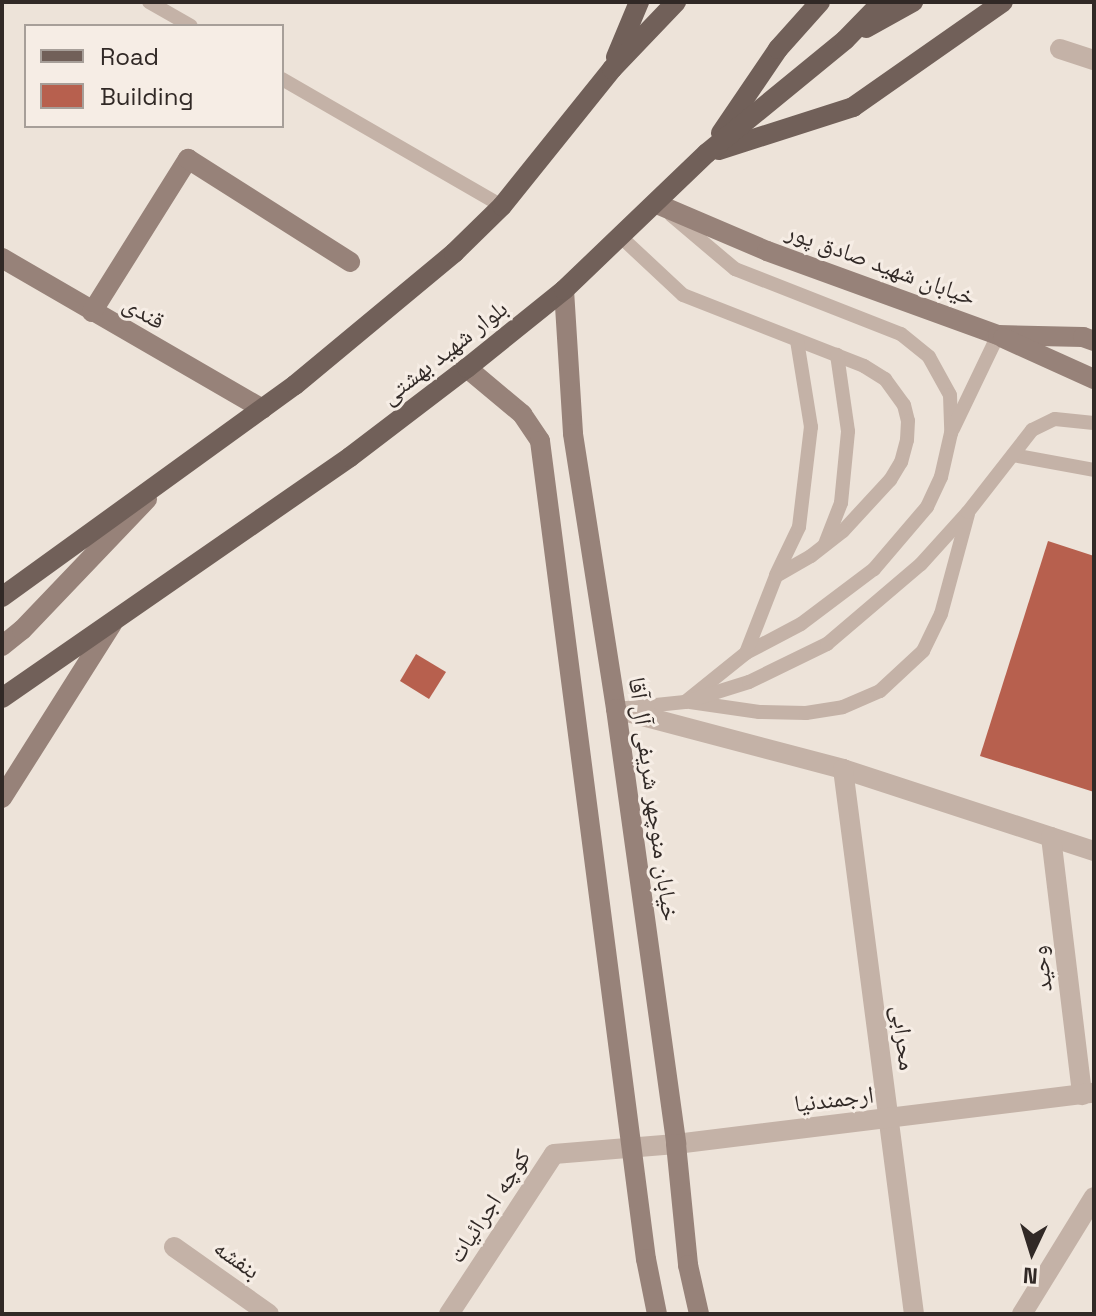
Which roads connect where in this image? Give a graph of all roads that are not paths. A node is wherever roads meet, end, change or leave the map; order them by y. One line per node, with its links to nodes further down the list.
1 (149, 2): 9 (lane)
2 (639, 2): 13 (main road)
3 (676, 2): 13 (main road)
4 (820, 2): 15 (main road)
5 (882, 2): 10 (main road, بلوار شهید بهشتی)
6 (894, 2): 10 (main road)
7 (913, 2): 10 (main road)
8 (1003, 2): 15 (main road)
9 (188, 24)
10 (845, 40): 15 (main road, بلوار شهید بهشتی)
11 (1060, 49): 12 (street)
12 (1094, 60)
13 (612, 69): 17 (main road)
14 (284, 80): 17 (lane)
15 (707, 153): 16 (main road, بلوار شهید بهشتی)
16 (657, 204): 18 (main road, بلوار شهید بهشتی); 23 (main road, خیابان شهید صادق پور); 31 (lane)
17 (502, 206): 29 (main road)
18 (622, 238): 21 (main road, بلوار شهید بهشتی); 24 (lane)
19 (2, 258): 22 (main road, قندی)
20 (350, 262): 22 (main road)
21 (564, 290): 27 (main road, بلوار شهید بهشتی); 44 (main road, خیابان منوچهر شریفی آل آقا)
22 (92, 312): 29 (main road, قندی)
23 (998, 335): 25 (main road, خیابان شهید صادق پور); 28 (main road); 31 (lane)
24 (797, 341): 26 (lane); 37 (lane)
25 (1094, 341)
26 (837, 355): 36 (lane); 36 (lane)
27 (467, 368): 39 (main road, بلوار شهید بهشتی); 52 (main road)
28 (1094, 379)
29 (262, 409): 34 (main road)
30 (1094, 423): 32 (lane)
31 (951, 433): 41 (lane)
32 (1013, 455): 33 (lane); 35 (lane)
33 (1094, 470)
34 (172, 473): 38 (main road); 40 (main road)
35 (968, 512): 43 (lane); 43 (lane)
36 (824, 548): 37 (lane)
37 (776, 576): 41 (lane)
38 (2, 597)
39 (112, 624): 42 (main road, بلوار شهید بهشتی); 46 (main road)
40 (2, 646)
41 (746, 653): 43 (lane)
42 (2, 698)
43 (685, 702): 44 (lane)
44 (616, 709): 45 (street); 51 (main road, خیابان منوچهر شریفی آل آقا)
45 (843, 769): 47 (street); 50 (street, محرابی)
46 (2, 798)
47 (1051, 837): 48 (street); 49 (street, وحید)
48 (1094, 851)
49 (1088, 1094): 50 (street, ارجمندنیا)
50 (888, 1119): 51 (street, ارجمندنیا); 59 (street, محرابی)
51 (676, 1144): 52 (street, ارجمندنیا); 58 (main road, خیابان منوچهر شریفی آل آقا)
52 (635, 1148): 56 (street, کوچه اجرائیات); 57 (main road)
53 (1094, 1197): 60 (street)
54 (174, 1247): 55 (street, بنفشه)
55 (269, 1314)
56 (449, 1314)
57 (657, 1314)
58 (699, 1314)
59 (914, 1314)
60 (1022, 1314)

